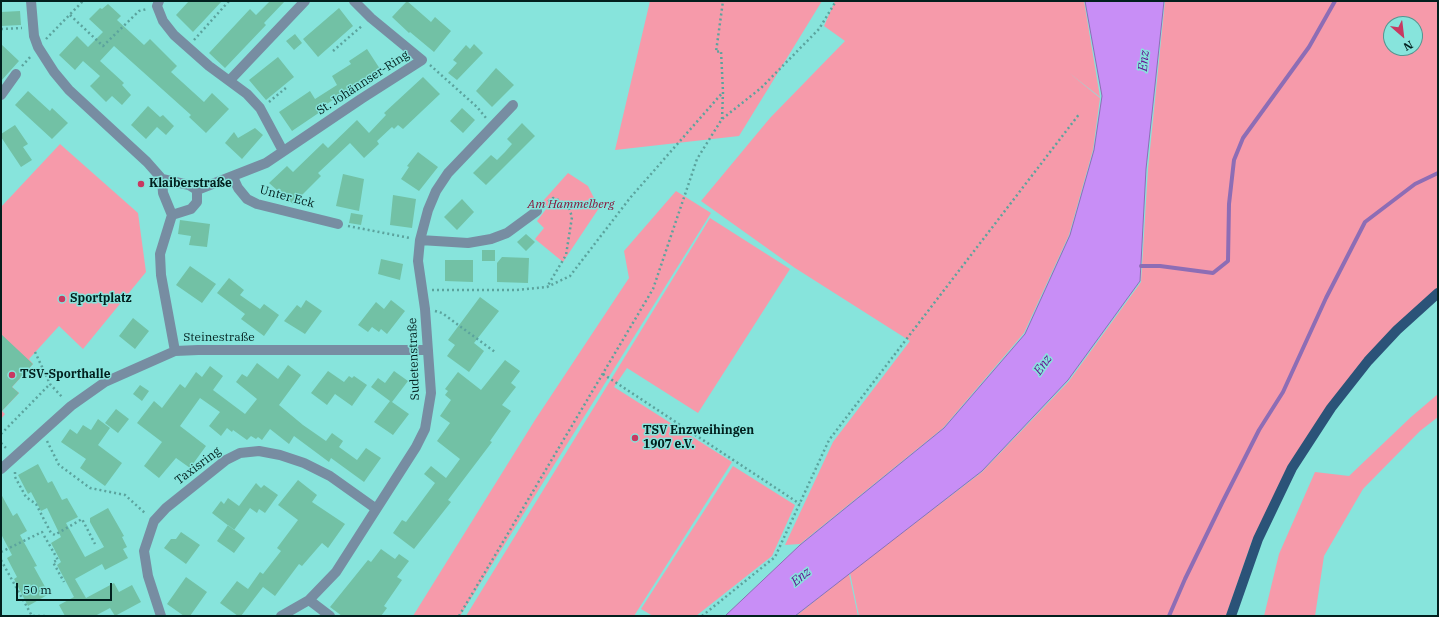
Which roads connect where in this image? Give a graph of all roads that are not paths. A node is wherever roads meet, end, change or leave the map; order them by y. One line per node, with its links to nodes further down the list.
1 (31, 1): 11 (street)
2 (305, 1): 6 (street)
3 (354, 1): 9 (street, St. Johännser-Ring)
4 (158, 3): 6 (street)
5 (16, 74): 7 (street)
6 (230, 80): 9 (street)
7 (1, 95)
8 (513, 105): 16 (street, Sudetenstraße)
9 (283, 151): 10 (street, St. Johännser-Ring)
10 (233, 177): 12 (street); 15 (street, Unter Eck)
11 (162, 179): 12 (street); 14 (street)
12 (197, 190): 14 (street)
13 (537, 211): 16 (street)
14 (172, 215): 19 (street)
15 (338, 224)
16 (420, 240): 18 (street, Sudetenstraße)
17 (1438, 293): 26 (main road)
18 (428, 350): 19 (street, Steinestraße); 21 (street, Sudetenstraße)
19 (175, 352): 20 (street, Steinestraße)
20 (1, 469)
21 (375, 508): 22 (street, Sudetenstraße); 23 (street, Taxisring)
22 (309, 600): 24 (street, Sudetenstraße); 25 (street)
23 (161, 616)
24 (281, 616)
25 (330, 616)
26 (1231, 616)

